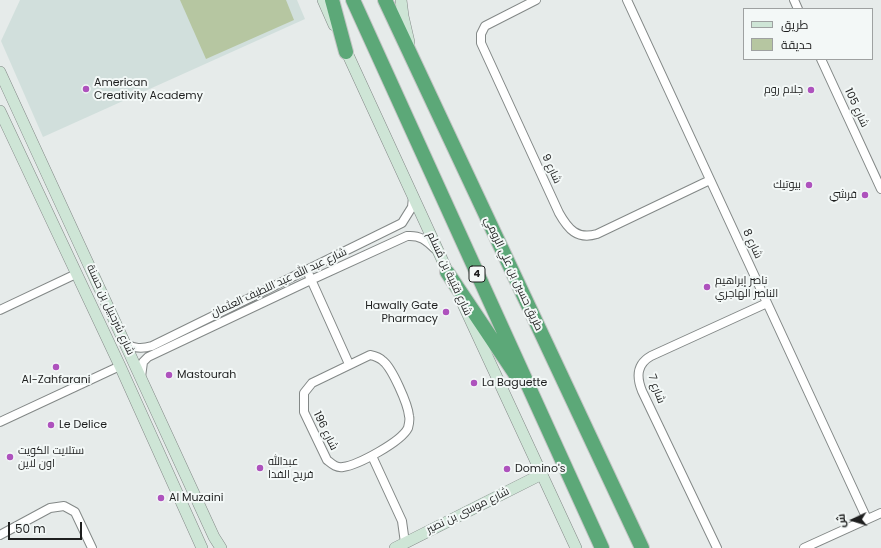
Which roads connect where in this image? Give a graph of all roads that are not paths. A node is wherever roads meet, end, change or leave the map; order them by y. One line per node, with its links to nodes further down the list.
1 (323, 0): 8 (street, شارع قتيبة بن مُسلم)
2 (332, 0): 8 (highway)
3 (352, 0): 27 (highway, 4)
4 (385, 0): 10 (highway, طريق حسين بن علي الرومي)
5 (402, 0): 10 (street)
6 (536, 0): 13 (street, شارع 9)
7 (627, 0): 13 (street, شارع 8)
8 (346, 52): 15 (street, شارع قتيبة بن مُسلم)
9 (821, 60): 14 (street, شارع 105)
10 (417, 71): 41 (highway, طريق حسين بن علي الرومي)
11 (0, 72): 23 (street, شارع شرحبيل بن حسنة)
12 (0, 111): 19 (street, شارع شرحبيل بن حسنة)
13 (710, 180): 21 (street, شارع 8)
14 (881, 189)
15 (413, 196): 16 (street, شارع قتيبة بن مُسلم); 17 (street, شارع عبد الله عبد اللطيف العثمان)
16 (438, 251): 18 (street, شارع قتيبة بن مُسلم); 20 (street, شارع عبد الله عبد اللطيف العثمان)
17 (306, 270): 20 (street); 23 (street, شارع عبد الله عبد اللطيف العثمان)
18 (447, 272): 27 (highway); 30 (street, شارع قتيبة بن مُسلم)
19 (76, 274): 22 (street); 25 (street, شارع شرحبيل بن حسنة)
20 (310, 280): 24 (street); 26 (street, شارع عبد الله عبد اللطيف العثمان)
21 (767, 303): 32 (street, شارع 8); 42 (street, شارع 7)
22 (0, 310)
23 (125, 343): 26 (street, شارع شرحبيل بن حسنة)
24 (349, 364): 29 (street, شارع 196); 29 (street, شارع 196)
25 (120, 366): 28 (street); 36 (street, شارع شرحبيل بن حسنة)
26 (141, 378): 37 (street, شارع شرحبيل بن حسنة)
27 (540, 412): 40 (highway, 4)
28 (0, 422)
29 (372, 456): 34 (street)
30 (542, 474): 34 (street, شارع موسى بن نصير); 39 (street, شارع قتيبة بن مُسلم)
31 (881, 513): 32 (street)
32 (867, 519): 43 (street)
33 (0, 535): 35 (street)
34 (405, 543): 38 (street, شارع موسى بن نصير)
35 (92, 548)
36 (202, 548)
37 (221, 548)
38 (395, 548)
39 (576, 548)
40 (602, 548)
41 (642, 548)
42 (717, 548)
43 (804, 548)

